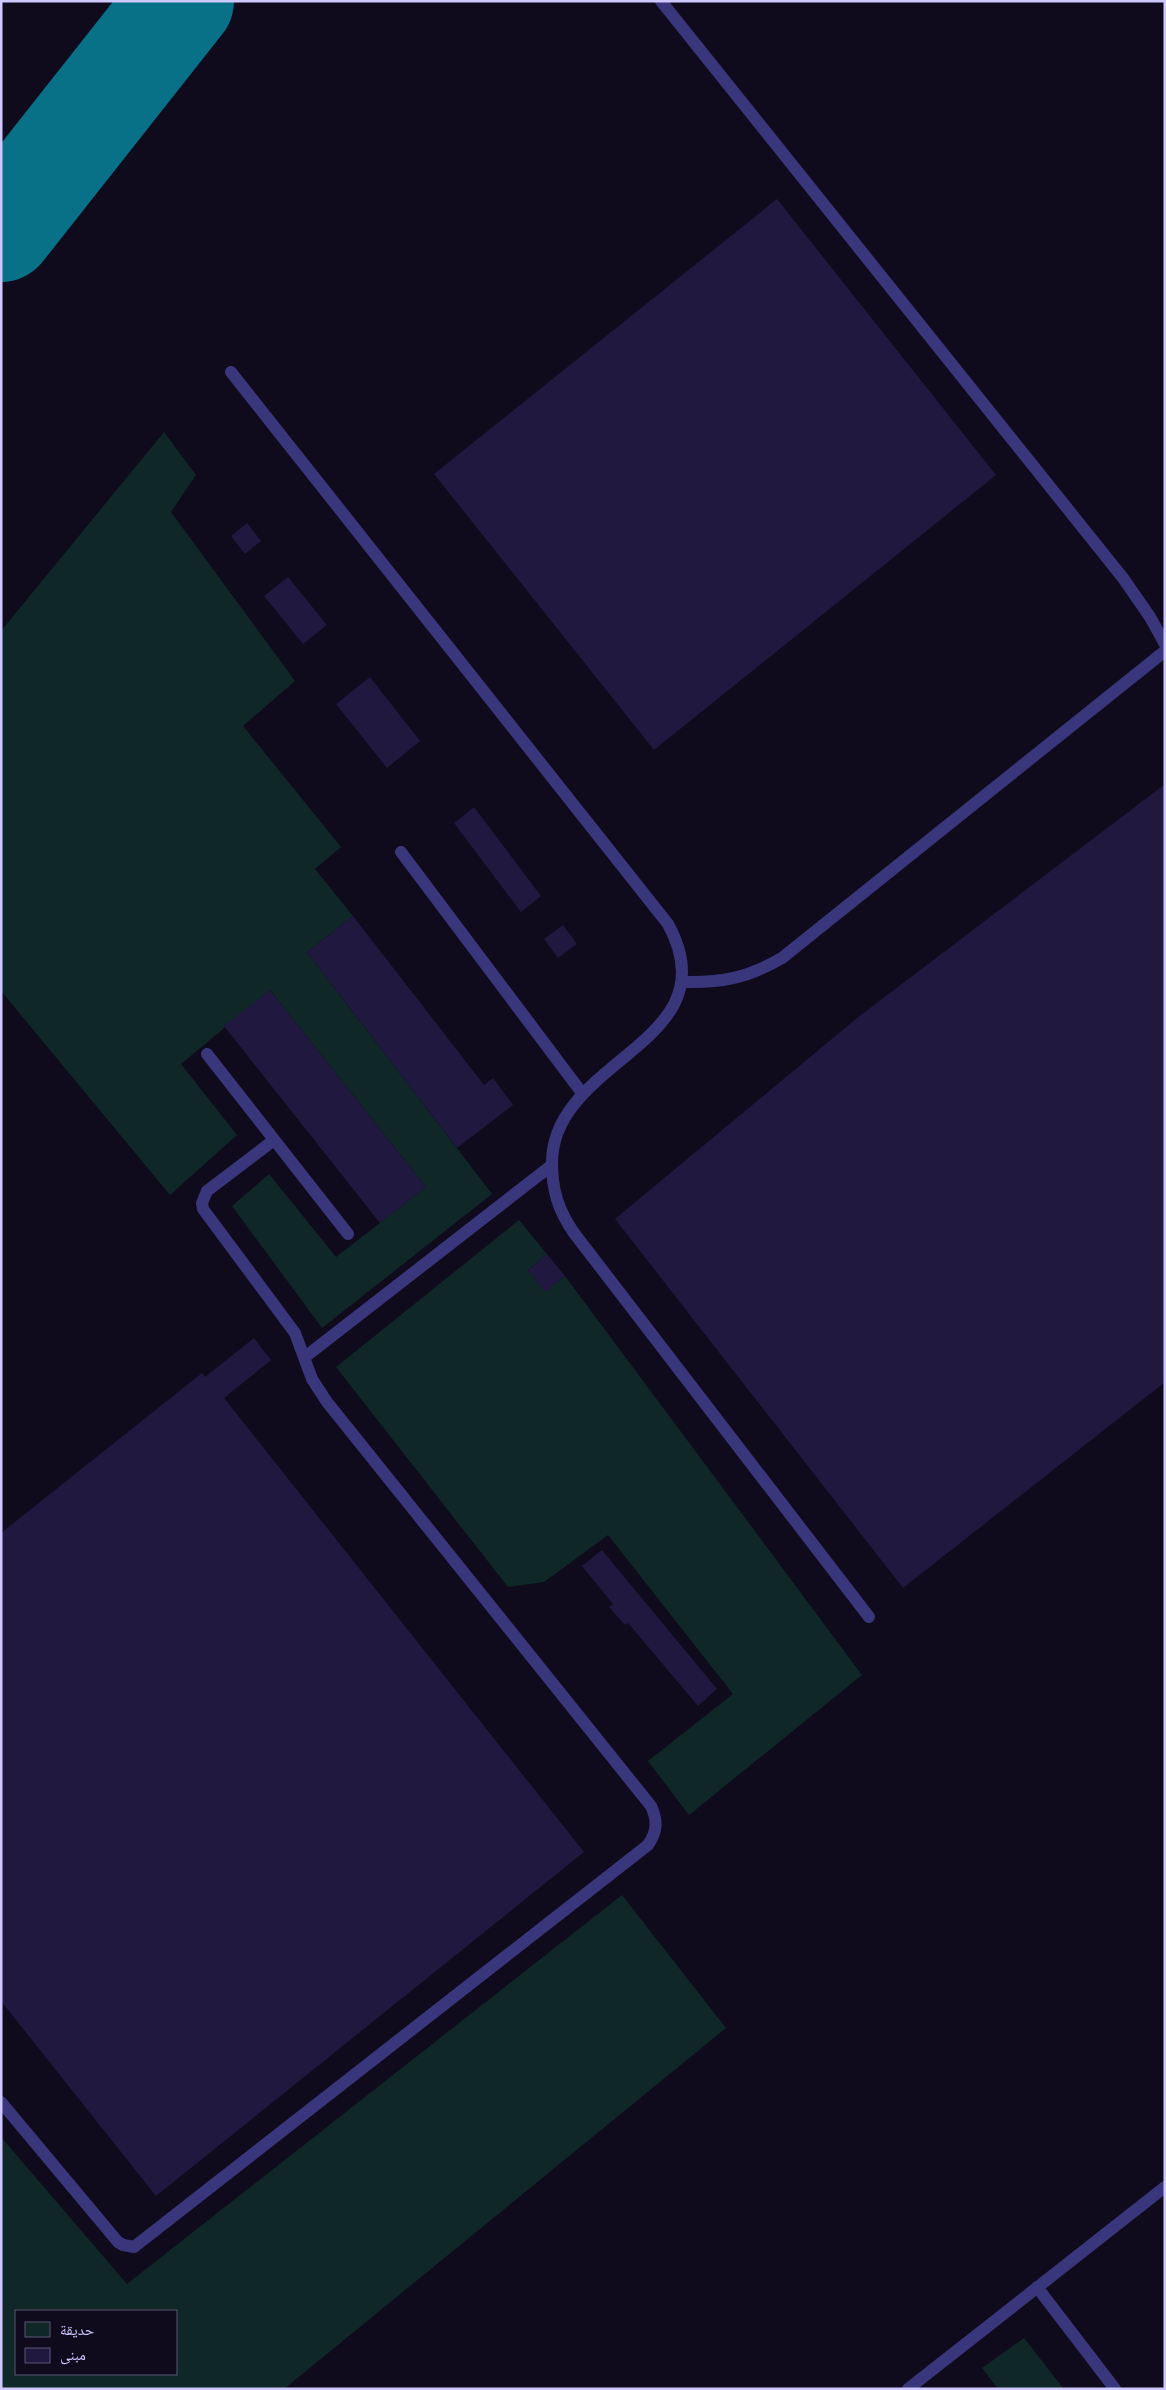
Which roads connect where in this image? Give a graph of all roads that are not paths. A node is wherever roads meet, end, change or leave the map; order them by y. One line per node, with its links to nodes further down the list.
1 (661, 1): 3 (lane)
2 (231, 372): 6 (lane)
3 (1165, 644)
4 (1165, 651): 6 (lane)
5 (401, 852): 8 (lane)
6 (682, 982): 8 (lane)
7 (207, 1054): 9 (lane)
8 (582, 1093): 10 (lane)
9 (274, 1140): 11 (lane); 12 (lane)
10 (552, 1165): 12 (lane); 13 (lane)
11 (348, 1234)
12 (305, 1357): 14 (lane)
13 (869, 1617)
14 (1, 2102)
15 (1165, 2187): 16 (lane)
16 (1037, 2287): 17 (lane); 18 (lane)
17 (908, 2389)
18 (1115, 2389)

